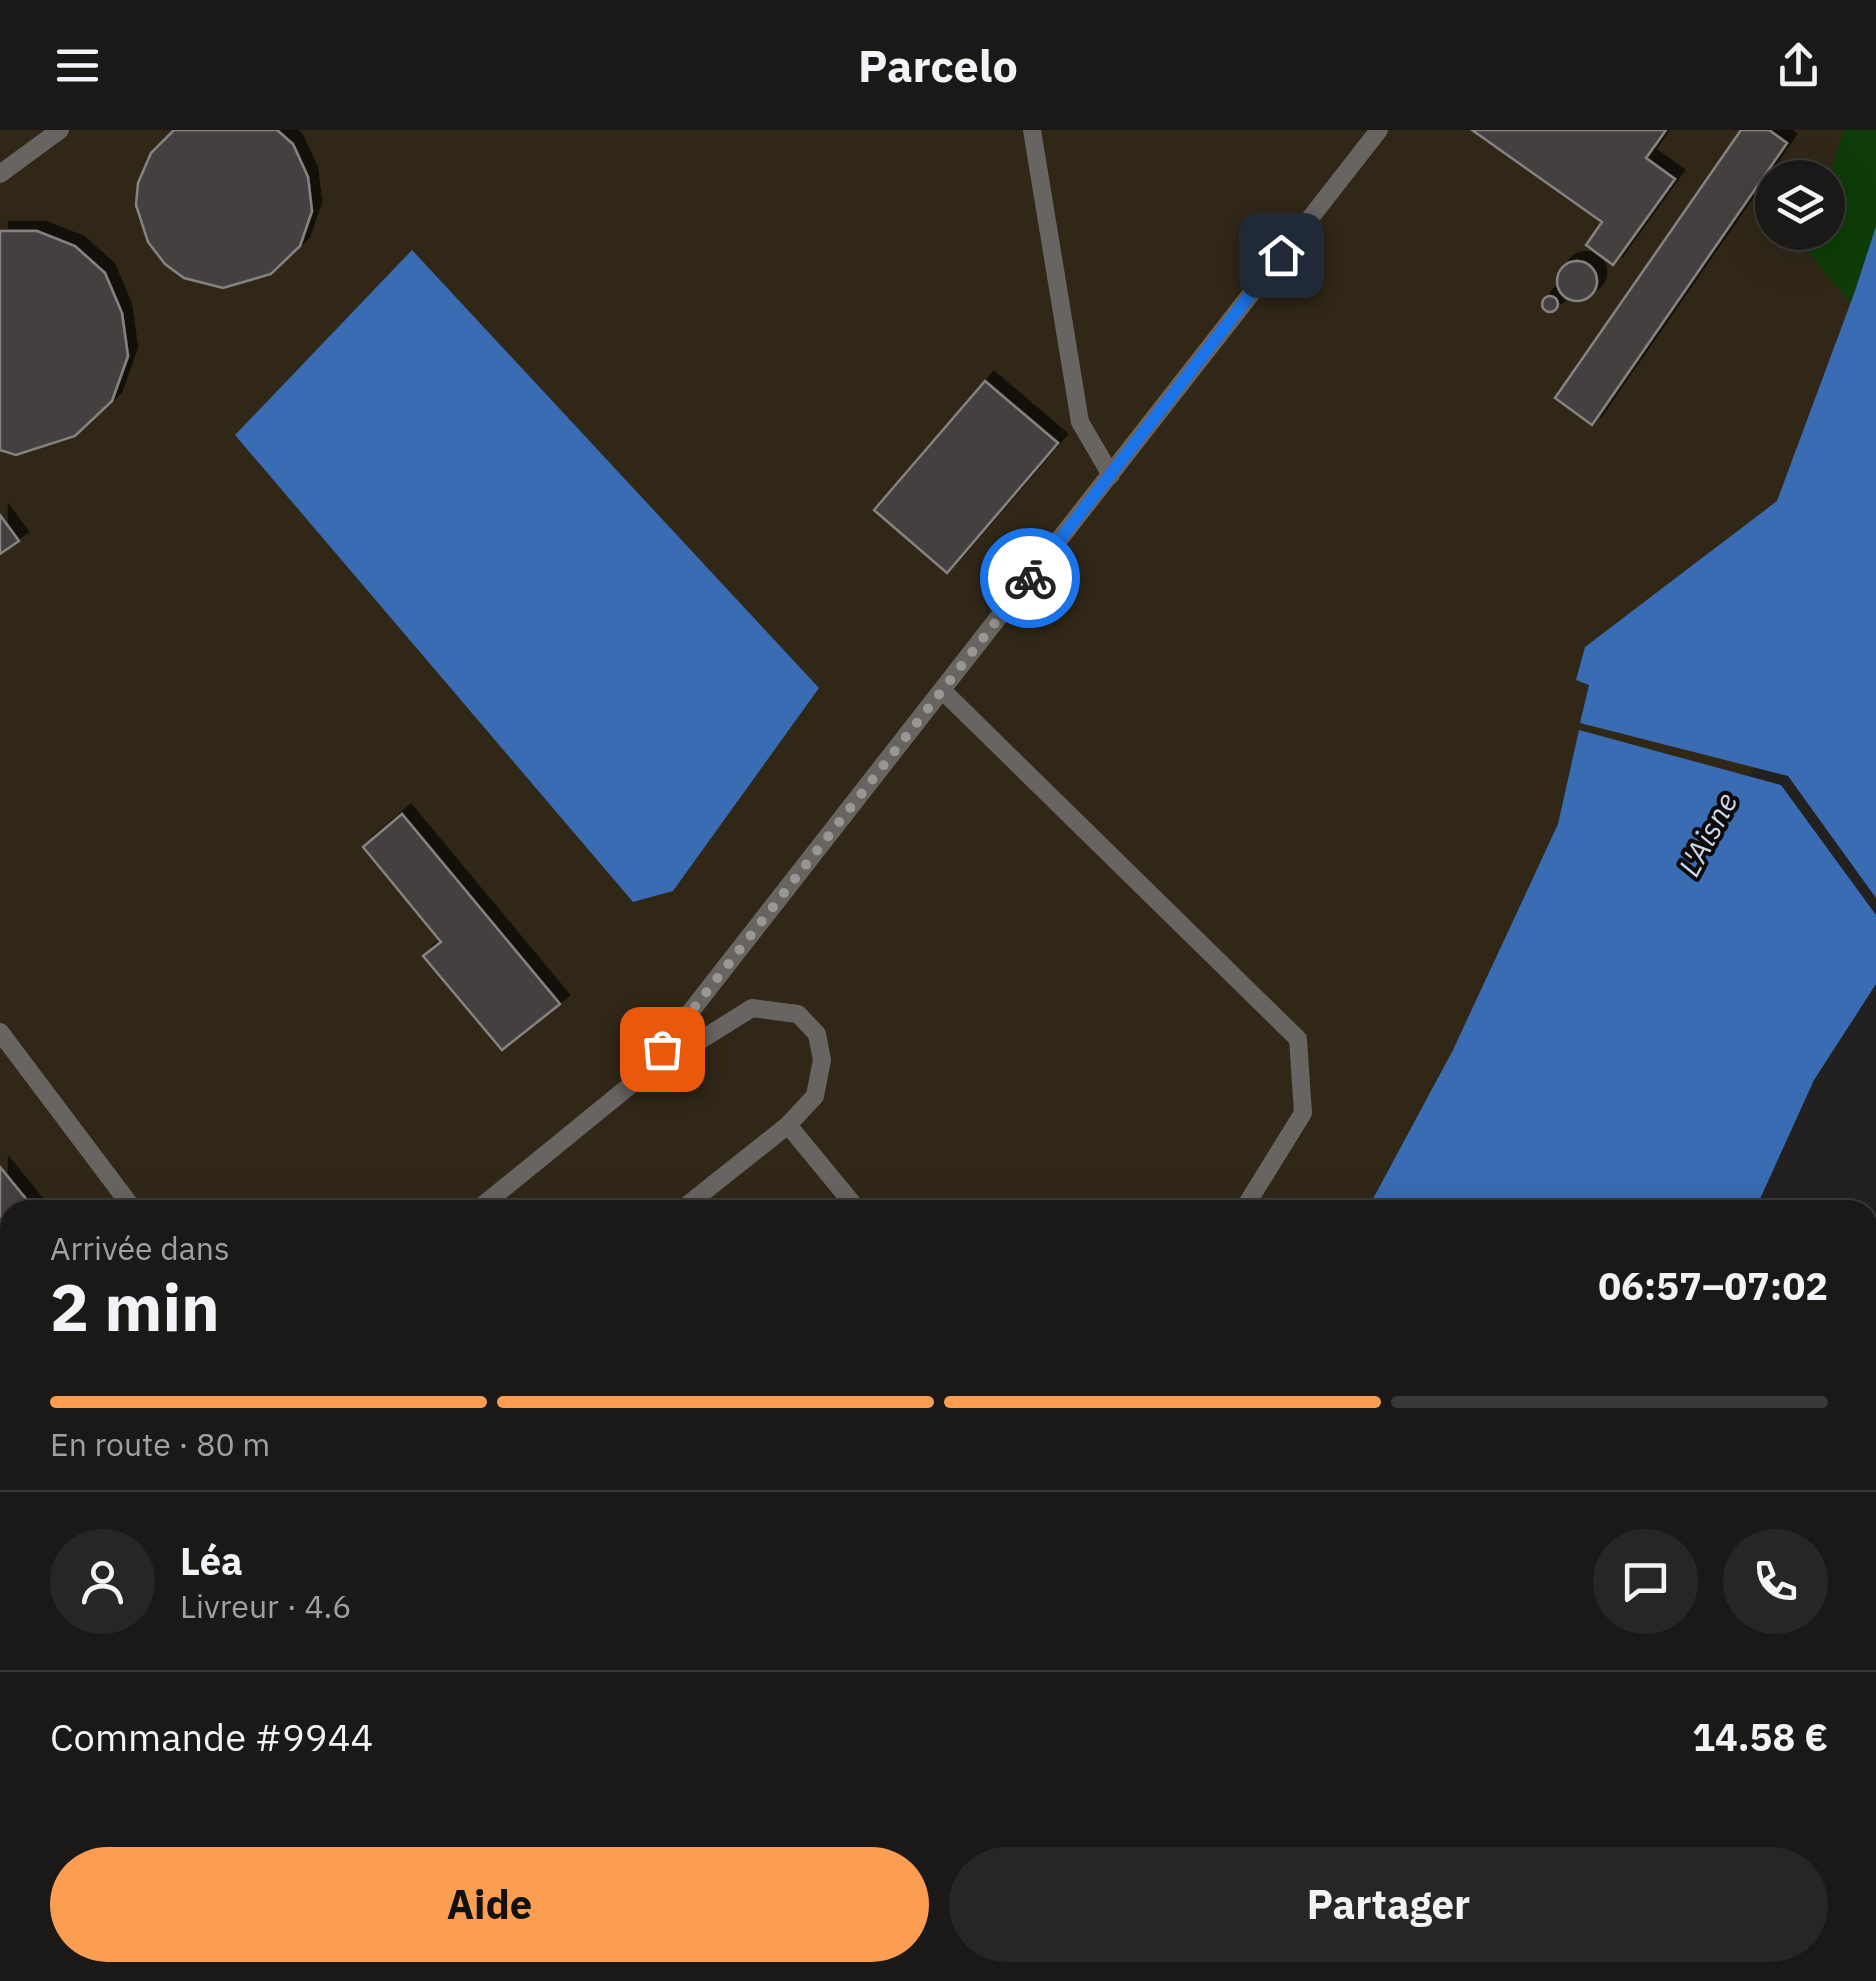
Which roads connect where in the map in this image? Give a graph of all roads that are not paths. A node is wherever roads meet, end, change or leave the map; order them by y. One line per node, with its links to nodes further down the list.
1 (60, 130): 4 (lane)
2 (1032, 130): 5 (lane)
3 (1379, 130): 5 (lane)
4 (0, 174)
5 (1111, 474): 6 (lane)
6 (942, 690): 8 (lane); 14 (lane)
7 (0, 1032): 10 (lane)
8 (638, 1079): 9 (lane); 11 (lane)
9 (788, 1125): 12 (lane); 13 (lane)
10 (126, 1200)
11 (489, 1200)
12 (694, 1200)
13 (850, 1200)
14 (1249, 1200)

